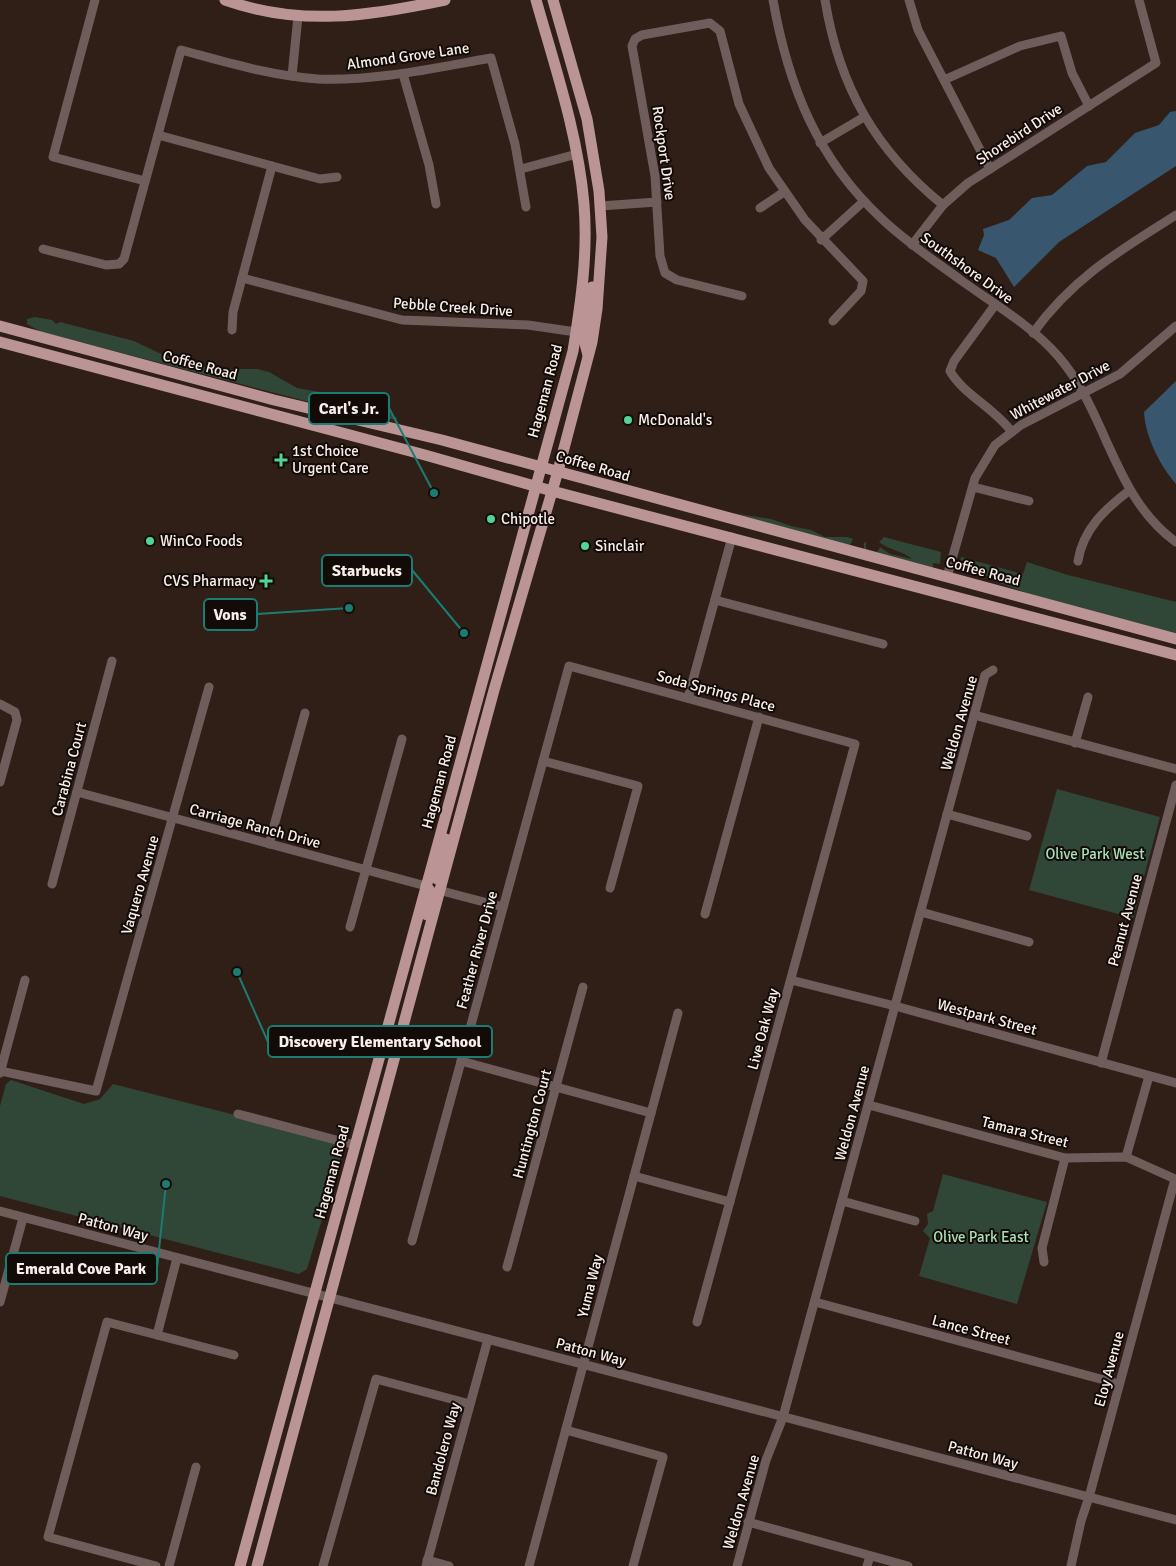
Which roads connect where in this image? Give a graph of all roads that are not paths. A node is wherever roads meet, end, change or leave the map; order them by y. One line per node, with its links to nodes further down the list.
1 (95, 0): 23 (street)
2 (225, 0): 10 (main road)
3 (445, 0): 10 (main road)
4 (536, 0): 18 (main road, Hageman Road)
5 (553, 0): 29 (main road, Hageman Road)
6 (773, 0): 17 (street, Southshore Drive)
7 (825, 0): 15 (street)
8 (909, 0): 13 (street)
9 (1139, 0): 14 (street, Shorebird Drive)
10 (298, 16): 12 (street)
11 (403, 74): 12 (street, Almond Grove Lane); 20 (street, Almond Grove Lane); 27 (street)
12 (292, 76): 16 (street, Almond Grove Lane)
13 (944, 80): 14 (street); 21 (street)
14 (1089, 106): 21 (street, Shorebird Drive)
15 (864, 117): 17 (street); 28 (street)
16 (158, 135): 19 (street); 23 (street)
17 (820, 143): 25 (street, Southshore Drive)
18 (577, 154): 20 (street); 29 (main road); 36 (main road, Hageman Road)
19 (272, 166): 22 (street); 37 (street)
20 (521, 168): 30 (street)
21 (990, 169): 28 (street, Shorebird Drive)
22 (337, 177)
23 (145, 181): 35 (street)
24 (784, 192): 26 (street, Rockport Drive); 31 (street); 33 (street)
25 (864, 201): 33 (street); 34 (street, Southshore Drive)
26 (657, 202): 29 (street); 38 (street, Rockport Drive)
27 (436, 204)
28 (943, 205): 34 (street, Shorebird Drive)
29 (600, 206): 47 (main road, Hageman Road)
30 (526, 207)
31 (760, 208)
32 (1176, 215): 45 (street)
33 (821, 240): 40 (street)
34 (912, 245): 39 (street, Southshore Drive)
35 (44, 249)
36 (585, 252): 44 (main road, Hageman Road); 47 (main road)
37 (242, 278): 43 (street); 44 (street, Pebble Creek Drive)
38 (742, 296)
39 (994, 305): 45 (street, Southshore Drive); 49 (street)
40 (833, 321)
41 (0, 326): 50 (main road, Coffee Road)
42 (1176, 326): 48 (street, Whitewater Drive)
43 (232, 330)
44 (576, 332): 50 (main road, Hageman Road)
45 (1032, 333): 48 (street, Southshore Drive)
46 (0, 342): 52 (main road, Coffee Road)
47 (589, 357): 51 (main road, Hageman Road)
48 (1083, 394): 49 (street, Whitewater Drive); 54 (street, Southshore Drive)
49 (1011, 431): 53 (street, Whitewater Drive)
50 (540, 466): 51 (main road, Coffee Road); 52 (main road, Hageman Road)
51 (558, 471): 55 (main road, Hageman Road); 60 (main road, Coffee Road)
52 (535, 486): 55 (main road, Coffee Road); 64 (main road, Hageman Road)
53 (972, 487): 56 (street); 62 (street, Whitewater Drive)
54 (1130, 490): 58 (street, Southshore Drive); 61 (street)
55 (552, 491): 57 (main road, Coffee Road); 72 (main road, Hageman Road)
56 (1029, 501)
57 (732, 537): 59 (main road, Coffee Road); 63 (street)
58 (1176, 542)
59 (776, 549): 60 (main road); 67 (main road, Coffee Road)
60 (856, 553): 62 (main road, Coffee Road)
61 (1078, 561)
62 (948, 577): 65 (main road, Coffee Road)
63 (715, 600): 66 (street); 74 (street)
64 (500, 613): 72 (main road); 87 (main road, Hageman Road)
65 (1176, 639)
66 (883, 644)
67 (1176, 655)
68 (112, 661): 86 (street, Carabina Court)
69 (569, 666): 74 (street, Soda Springs Place); 82 (street, Feather River Drive)
70 (993, 670): 77 (street, Weldon Avenue)
71 (209, 687): 89 (street, Vaquero Avenue)
72 (494, 690): 96 (main road, Hageman Road)
73 (1088, 697): 80 (street)
74 (688, 698): 78 (street, Soda Springs Place)
75 (0, 704): 84 (street)
76 (305, 713): 91 (street)
77 (974, 715): 80 (street); 88 (street, Weldon Avenue)
78 (759, 717): 81 (street, Soda Springs Place); 99 (street)
79 (402, 739): 92 (street)
80 (1075, 743): 83 (street)
81 (855, 744): 104 (street, Live Oak Way)
82 (543, 761): 95 (street); 97 (street, Feather River Drive)
83 (1176, 769)
84 (0, 782)
85 (1176, 785): 109 (street, Peanut Avenue)
86 (77, 792): 89 (street, Carriage Ranch Drive); 93 (street, Carabina Court)
87 (448, 807): 94 (main road, Hageman Road); 96 (main road)
88 (947, 814): 90 (street); 98 (street, Weldon Avenue)
89 (173, 818): 91 (street, Carriage Ranch Drive); 110 (street, Vaquero Avenue)
90 (1027, 836)
91 (270, 844): 92 (street, Carriage Ranch Drive)
92 (366, 870): 94 (street, Carriage Ranch Drive); 100 (street)
93 (52, 884)
94 (426, 886): 102 (main road); 117 (main road, Hageman Road)
95 (610, 888)
96 (442, 891): 97 (street); 102 (main road, Hageman Road)
97 (503, 907): 108 (street, Feather River Drive)
98 (921, 912): 101 (street); 106 (street, Weldon Avenue)
99 (705, 914)
100 (350, 927)
101 (1029, 942)
102 (423, 956): 132 (main road, Hageman Road)
103 (26, 980): 110 (street)
104 (791, 980): 106 (street, Westpark Street); 123 (street, Live Oak Way)
105 (583, 987): 113 (street, Huntington Court)
106 (895, 1006): 109 (street, Westpark Street); 114 (street, Weldon Avenue)
107 (678, 1013): 115 (street, Yuma Way)
108 (461, 1062): 113 (street); 127 (street, Feather River Drive)
109 (1101, 1062): 111 (street, Westpark Street)
110 (0, 1072)
111 (1149, 1076): 112 (street, Westpark Street); 118 (street)
112 (1176, 1083)
113 (556, 1087): 115 (street); 130 (street, Huntington Court)
114 (868, 1105): 119 (street, Tamara Street); 122 (street, Weldon Avenue)
115 (651, 1113): 120 (street, Yuma Way)
116 (238, 1114): 117 (street)
117 (355, 1145): 131 (main road, Hageman Road)
118 (1126, 1157): 119 (street, Tamara Street); 121 (street, Tamara Street)
119 (1065, 1158): 129 (street)
120 (634, 1176): 123 (street); 139 (street, Yuma Way)
121 (1175, 1179): 140 (street, Eloy Avenue)
122 (842, 1201): 126 (street); 134 (street, Weldon Avenue)
123 (730, 1202): 135 (street, Live Oak Way)
124 (0, 1212): 125 (street, Patton Way)
125 (23, 1218): 128 (street, Patton Way); 133 (street)
126 (915, 1221)
127 (412, 1242)
128 (177, 1258): 131 (street, Patton Way); 136 (street)
129 (1044, 1262)
130 (507, 1267)
131 (314, 1294): 132 (street, Patton Way); 149 (main road, Hageman Road)
132 (331, 1298): 137 (street, Patton Way); 154 (main road, Hageman Road)
133 (0, 1302)
134 (814, 1302): 140 (street, Lance Street); 142 (street, Weldon Avenue)
135 (697, 1322)
136 (156, 1334): 138 (street); 151 (street)
137 (488, 1340): 139 (street, Patton Way); 141 (street, Bandolero Way)
138 (234, 1355)
139 (584, 1365): 142 (street, Patton Way); 143 (street, Yuma Way)
140 (1119, 1384): 145 (street, Eloy Avenue)
141 (470, 1404): 150 (street, Bandolero Way); 155 (street)
142 (783, 1417): 145 (street, Patton Way); 147 (street, Weldon Avenue)
143 (566, 1430): 157 (street, Yuma Way); 158 (street)
144 (196, 1467): 152 (street)
145 (1089, 1497): 146 (street, Patton Way); 162 (street, Eloy Avenue)
146 (1176, 1520)
147 (748, 1522): 148 (street); 159 (street, Weldon Avenue)
148 (870, 1556): 160 (street); 161 (street)
149 (244, 1560): 153 (main road, Hageman Road)
150 (427, 1563): 156 (street)
151 (156, 1566)
152 (169, 1566)
153 (240, 1566)
154 (257, 1566)
155 (323, 1566)
156 (449, 1566)
157 (529, 1566)
158 (633, 1566)
159 (737, 1566)
160 (867, 1566)
161 (908, 1566)
162 (1071, 1566)

